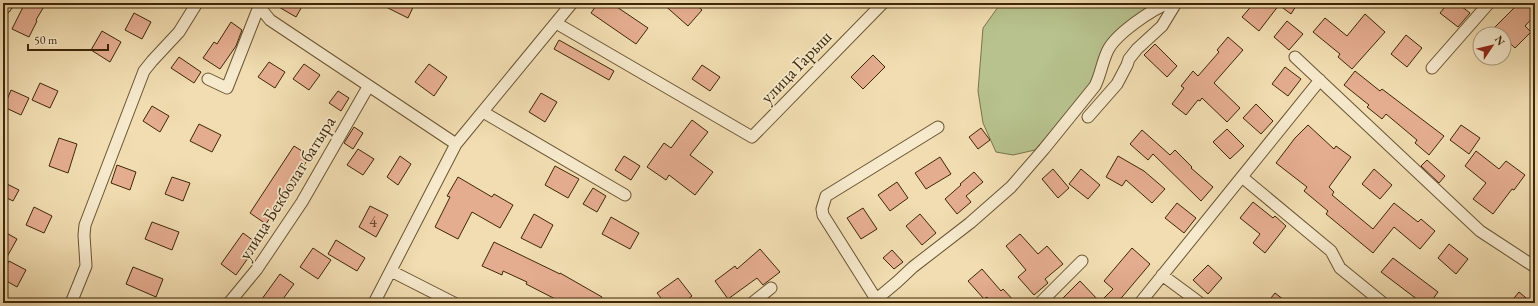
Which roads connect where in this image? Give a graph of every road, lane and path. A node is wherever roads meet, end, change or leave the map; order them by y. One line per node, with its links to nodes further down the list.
1 (5, 3): 9 (main road)
2 (197, 3): 28 (street)
3 (572, 3): 10 (street)
4 (883, 3): 10 (street, улица Гарыш)
5 (1169, 3): 27 (street)
6 (1176, 3): 17 (street)
7 (1489, 3): 12 (street)
8 (260, 4): 13 (street); 15 (street)
9 (3, 6)
10 (556, 22): 16 (street)
11 (1295, 57): 14 (street)
12 (1432, 68)
13 (208, 79)
14 (1320, 80): 20 (street); 23 (street)
15 (368, 87): 19 (street); 29 (street, улица Бекболат батыра)
16 (483, 112): 19 (street); 21 (street)
17 (1088, 117)
18 (938, 127): 27 (street)
19 (456, 144): 24 (street)
20 (1242, 177): 25 (street); 36 (street)
21 (625, 195)
22 (1082, 261): 33 (street)
23 (1535, 267)
24 (391, 271): 30 (street); 31 (street)
25 (1162, 275): 34 (street); 35 (street)
26 (771, 288): 32 (street)
27 (874, 301)
28 (71, 303)
29 (229, 303)
30 (374, 303)
31 (454, 303)
32 (752, 303)
33 (1040, 303)
34 (1140, 303)
35 (1200, 303)
36 (1383, 303)

